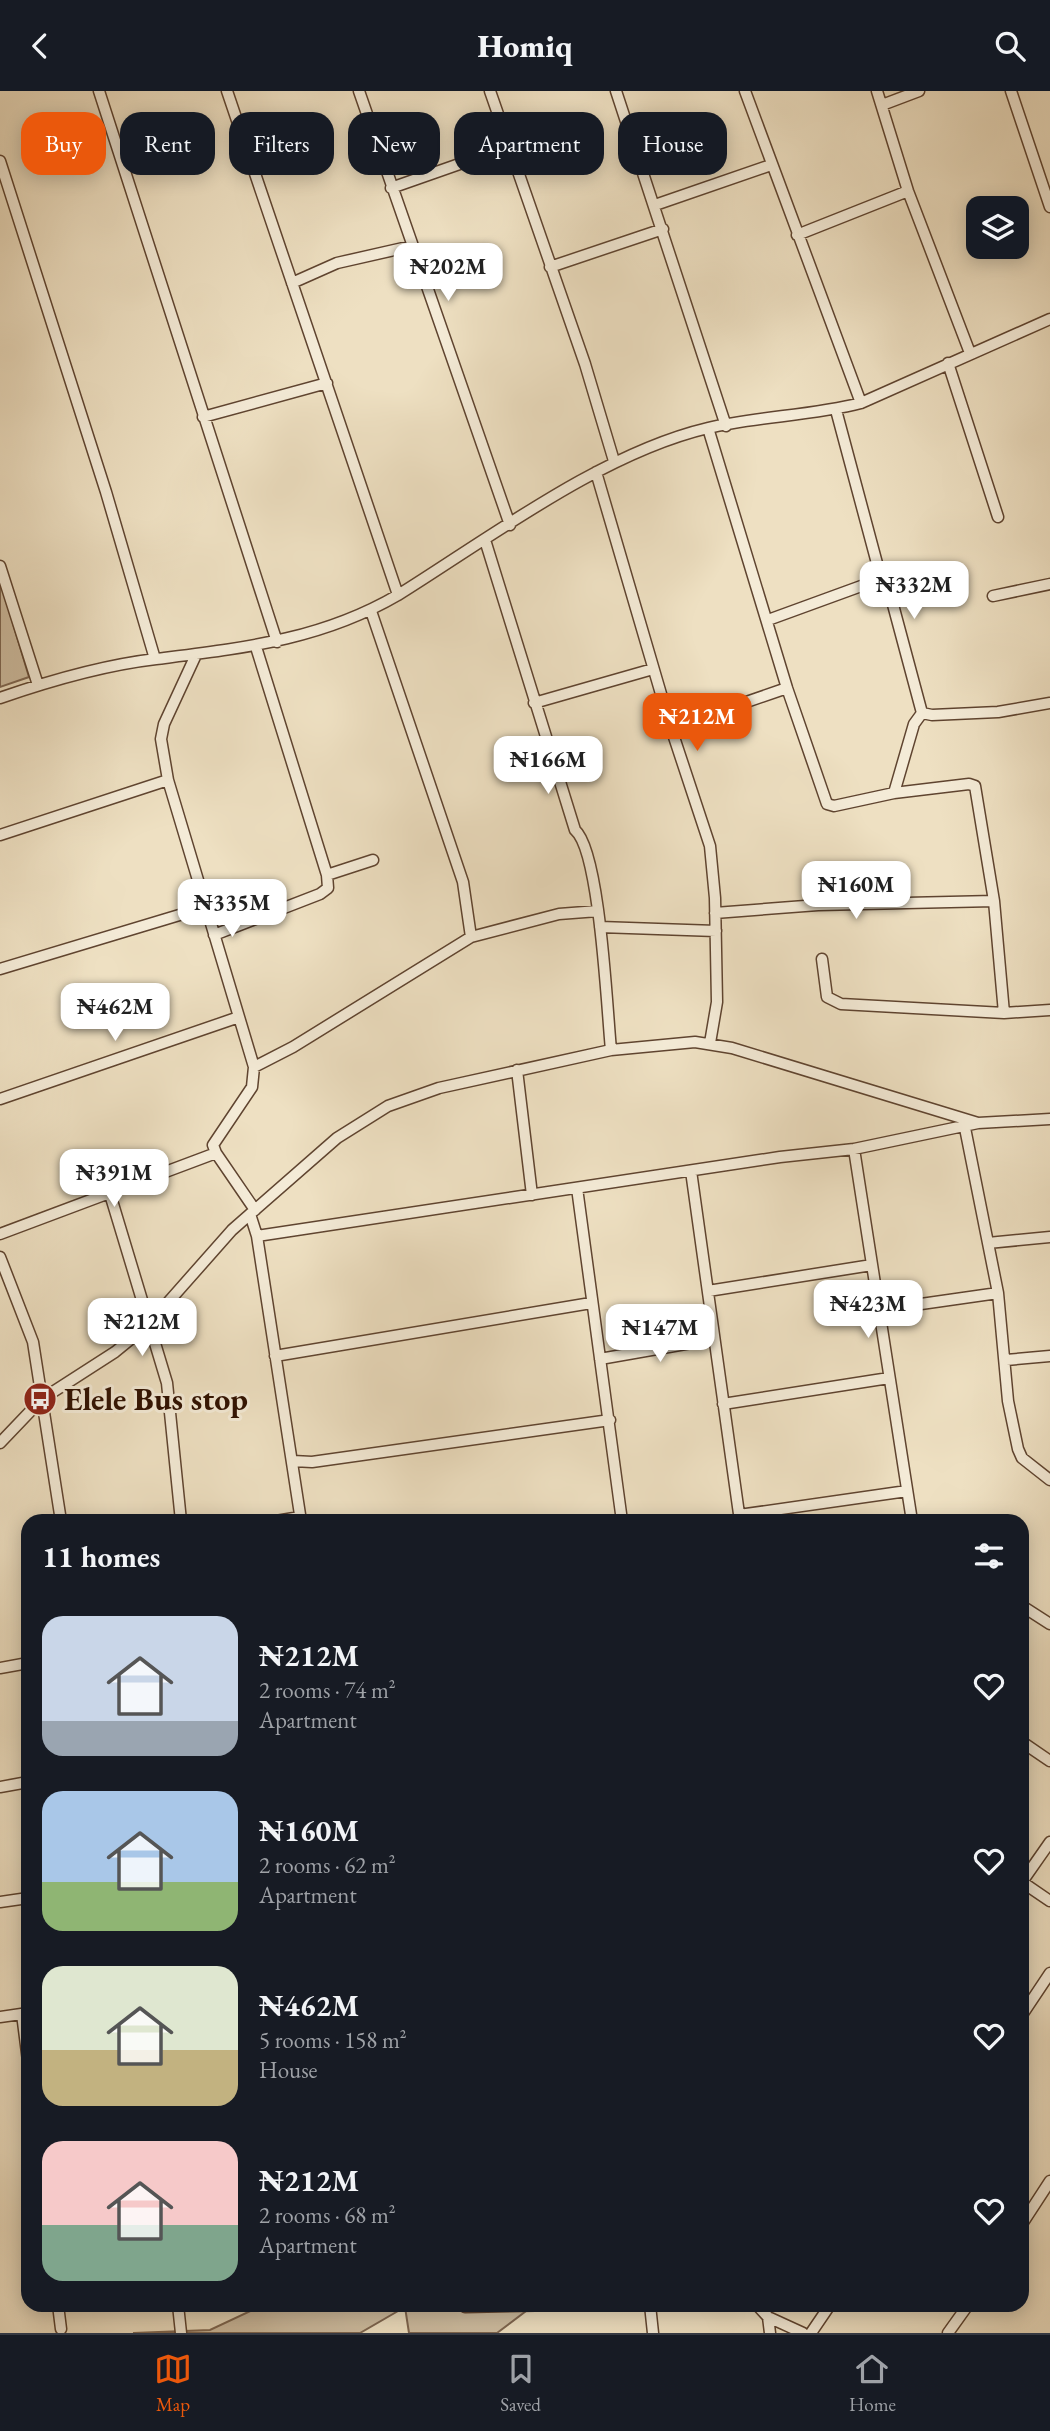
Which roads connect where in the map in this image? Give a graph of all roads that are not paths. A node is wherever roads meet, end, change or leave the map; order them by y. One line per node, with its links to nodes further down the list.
1 (99, 91): 31 (street)
2 (227, 91): 24 (street)
3 (359, 91): 16 (street)
4 (490, 91): 11 (street)
5 (616, 91): 18 (street)
6 (745, 91): 13 (street)
7 (877, 91): 10 (street)
8 (919, 91): 10 (street)
9 (1011, 91): 19 (street)
10 (881, 104): 17 (street)
11 (497, 112)
12 (0, 161): 49 (street)
13 (771, 165): 18 (street); 21 (street)
14 (454, 166): 16 (street)
15 (518, 175): 23 (street)
16 (391, 188): 22 (street)
17 (908, 191): 21 (street); 26 (street)
18 (655, 205): 20 (street)
19 (1050, 207)
20 (663, 229): 23 (street); 32 (street)
21 (797, 235): 29 (street)
22 (411, 246): 24 (street); 37 (street)
23 (550, 267): 34 (street)
24 (292, 282): 28 (street)
25 (1050, 319): 26 (street)
26 (970, 352): 27 (street)
27 (948, 363): 29 (street); 36 (street)
28 (327, 383): 31 (street); 42 (street)
29 (861, 403): 30 (street)
30 (836, 409): 32 (street); 40 (street)
31 (203, 417): 46 (street)
32 (726, 426): 33 (street)
33 (708, 428): 34 (street); 45 (street)
34 (614, 461): 35 (street)
35 (596, 472): 37 (street); 50 (street)
36 (998, 517)
37 (510, 525): 38 (street)
38 (485, 540): 42 (street); 54 (street)
39 (0, 566): 51 (street)
40 (882, 582): 45 (street); 56 (street)
41 (1050, 584): 43 (street)
42 (398, 595): 44 (street)
43 (993, 596)
44 (371, 611): 46 (street); 70 (street)
45 (768, 620): 52 (street)
46 (276, 642): 47 (street)
47 (256, 647): 48 (street); 62 (street)
48 (195, 657): 49 (street); 58 (street)
49 (155, 659): 51 (street)
50 (653, 669): 54 (street); 57 (street)
51 (38, 685): 53 (street)
52 (787, 688): 57 (street); 59 (street)
53 (0, 698)
54 (534, 703): 65 (street)
55 (1050, 703): 56 (street)
56 (922, 713): 59 (street)
57 (671, 728): 66 (street)
58 (168, 780): 60 (street); 64 (street)
59 (894, 793): 63 (street)
60 (0, 835)
61 (373, 860): 62 (street)
62 (327, 874): 69 (street)
63 (994, 901): 66 (street); 74 (street)
64 (206, 907): 69 (street); 72 (street)
65 (598, 911): 67 (street); 70 (street)
66 (715, 913): 68 (street)
67 (600, 927): 68 (street); 77 (street)
68 (716, 931): 76 (street)
69 (214, 935): 75 (street)
70 (471, 937): 78 (street)
71 (822, 959): 74 (street)
72 (0, 969)
73 (1050, 1010): 74 (street)
74 (1004, 1013)
75 (239, 1017): 78 (street); 80 (street)
76 (710, 1043): 77 (street); 82 (street)
77 (611, 1049): 79 (street)
78 (254, 1067): 85 (street)
79 (517, 1070): 89 (street); 90 (street)
80 (0, 1099)
81 (1050, 1119): 82 (street)
82 (978, 1123): 83 (street)
83 (965, 1128): 84 (street); 94 (street)
84 (854, 1149): 86 (street); 96 (street)
85 (216, 1153): 88 (street); 90 (street)
86 (691, 1171): 87 (street); 97 (street)
87 (577, 1188): 89 (street); 99 (street)
88 (110, 1194): 91 (street); 101 (street)
89 (533, 1195): 92 (street)
90 (253, 1212): 92 (street); 101 (street)
91 (0, 1234)
92 (257, 1236): 103 (street)
93 (1050, 1237): 94 (street)
94 (988, 1243): 98 (street)
95 (0, 1257): 108 (street)
96 (872, 1265): 97 (street); 100 (street)
97 (708, 1291): 102 (street)
98 (998, 1293): 100 (street); 106 (street)
99 (591, 1303): 103 (street); 105 (street)
100 (879, 1310): 107 (street)
101 (148, 1325): 108 (street); 118 (street)
102 (714, 1339): 105 (street); 109 (street)
103 (275, 1356): 112 (street)
104 (1050, 1356): 106 (street)
105 (600, 1359): 110 (street)
106 (1006, 1360): 115 (street)
107 (889, 1378): 109 (street); 116 (street)
108 (42, 1399): 111 (street); 117 (street)
109 (723, 1404): 121 (street)
110 (610, 1420): 113 (street); 120 (street)
111 (0, 1443)
112 (293, 1461): 113 (street); 114 (street)
113 (313, 1462): 114 (street)
114 (295, 1476): 119 (street)
115 (1050, 1480)
116 (907, 1491): 122 (street); 123 (street)
117 (60, 1514)
118 (180, 1514)
119 (299, 1514)
120 (621, 1514)
121 (738, 1514)
122 (764, 1514)
123 (911, 1514)
124 (1029, 1610): 125 (street)
125 (1050, 1624)
126 (21, 1664): 127 (street)
127 (0, 1668)
128 (1029, 1747): 129 (street)
129 (1050, 1761)
130 (21, 1783): 131 (street)
131 (0, 1787)
132 (1050, 1842): 133 (street)
133 (1029, 1872)
134 (1029, 1887): 136 (street)
135 (21, 1899): 137 (street)
136 (1050, 1901)
137 (0, 1902)
138 (1050, 1973): 139 (street)
139 (1029, 2004)
140 (21, 2014): 141 (street)
141 (0, 2017)
142 (1050, 2181): 143 (street)
143 (1029, 2213)
144 (59, 2312): 151 (street)
145 (178, 2312): 152 (street)
146 (650, 2312): 153 (street)
147 (763, 2312): 150 (street)
148 (825, 2312): 156 (street)
149 (963, 2312): 157 (street)
150 (768, 2317): 154 (street); 155 (street)
151 (61, 2329)
152 (180, 2333)
153 (653, 2333)
154 (770, 2333)
155 (803, 2333)
156 (811, 2333)
157 (948, 2333)

